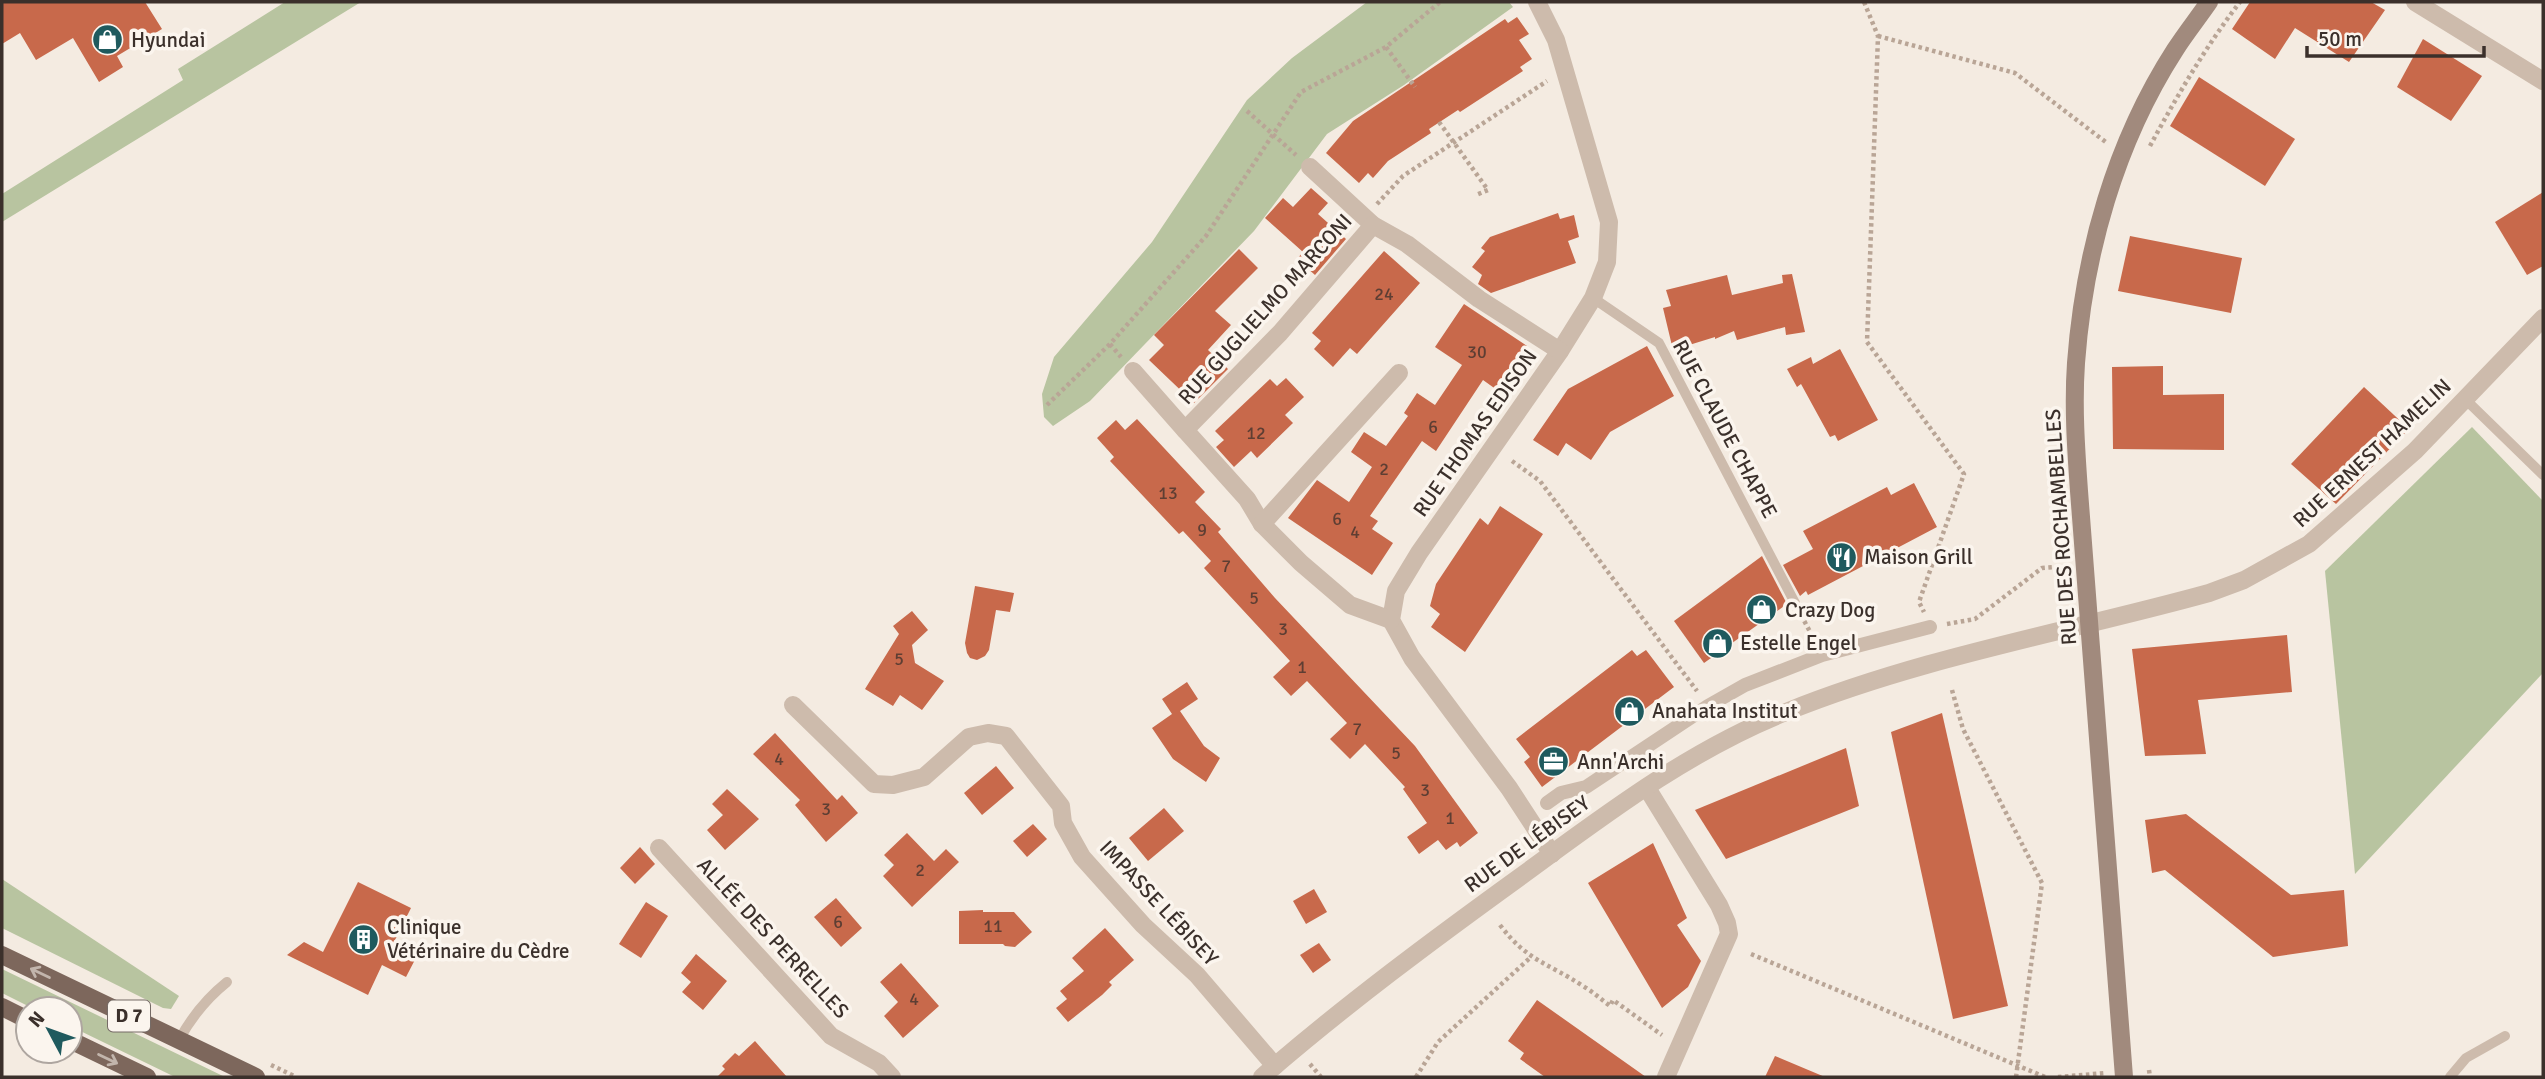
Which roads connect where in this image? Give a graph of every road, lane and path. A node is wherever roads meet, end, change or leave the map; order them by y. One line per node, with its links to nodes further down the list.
1 (1440, 2): 8 (path)
2 (1537, 2): 21 (street, RUE THOMAS EDISON)
3 (1864, 2): 7 (path)
4 (2209, 2): 35 (main road, RUE DES ROCHAMBELLES)
5 (2240, 2): 17 (path)
6 (2414, 2): 10 (street)
7 (1878, 36): 16 (path); 36 (path)
8 (1386, 47): 11 (path); 14 (path)
9 (1547, 81): 15 (path)
10 (2543, 81)
11 (1415, 87)
12 (1247, 111): 14 (path)
13 (1439, 122): 15 (path)
14 (1273, 134): 18 (path); 27 (path)
15 (1454, 142): 19 (path); 20 (path)
16 (2110, 146)
17 (2148, 150)
18 (1310, 167): 20 (street, RUE GUGLIELMO MARCONI)
19 (1476, 195)
20 (1369, 221): 23 (street, RUE GUGLIELMO MARCONI); 28 (street, RUE GUGLIELMO MARCONI)
21 (1592, 298): 23 (street, RUE THOMAS EDISON); 33 (lane, RUE CLAUDE CHAPPE)
22 (2543, 318): 26 (street, RUE ERNEST HAMELIN)
23 (1560, 351): 34 (street, RUE THOMAS EDISON)
24 (1133, 371): 28 (street)
25 (1399, 373): 31 (street)
26 (2465, 399): 30 (lane); 35 (street, RUE ERNEST HAMELIN)
27 (1047, 405)
28 (1185, 430): 31 (street, RUE GUGLIELMO MARCONI)
29 (1512, 461): 38 (path)
30 (2543, 475)
31 (1262, 524): 34 (street, RUE GUGLIELMO MARCONI)
32 (2072, 566): 36 (path)
33 (1795, 603): 37 (path)
34 (1391, 620): 44 (street)
35 (2089, 624): 41 (street, RUE DE LÉBISEY); 58 (main road, RUE DES ROCHAMBELLES)
36 (1930, 627): 37 (street)
37 (1822, 655): 42 (street)
38 (1693, 685)
39 (1952, 690): 55 (path)
40 (793, 705): 57 (street, IMPASSE LÉBISEY)
41 (1647, 788): 44 (street, RUE DE LÉBISEY); 64 (street)
42 (1547, 803)
43 (659, 848): 61 (street, ALLÉE DES PERRELLES)
44 (1552, 854): 57 (street, RUE DE LÉBISEY)
45 (1500, 925): 48 (path)
46 (1751, 954): 55 (path)
47 (2, 955): 51 (main road, D 7, one-way to 47)
48 (1531, 957): 52 (path); 63 (path)
49 (227, 982): 51 (lane)
50 (2505, 1036): 69 (lane)
51 (178, 1040): 60 (main road, D 7)
52 (1671, 1041)
53 (84, 1047): 59 (main road, D 7, one-way to 59)
54 (1310, 1065): 62 (path)
55 (2018, 1066): 65 (path); 66 (path)
56 (2149, 1069): 68 (path)
57 (1268, 1072)
58 (2121, 1075): 67 (path)
59 (147, 1077)
60 (256, 1077)
61 (892, 1077)
62 (1321, 1077)
63 (1416, 1077)
64 (1667, 1077)
65 (2016, 1077)
66 (2045, 1077)
67 (2058, 1077)
68 (2150, 1077)
69 (2451, 1077)

